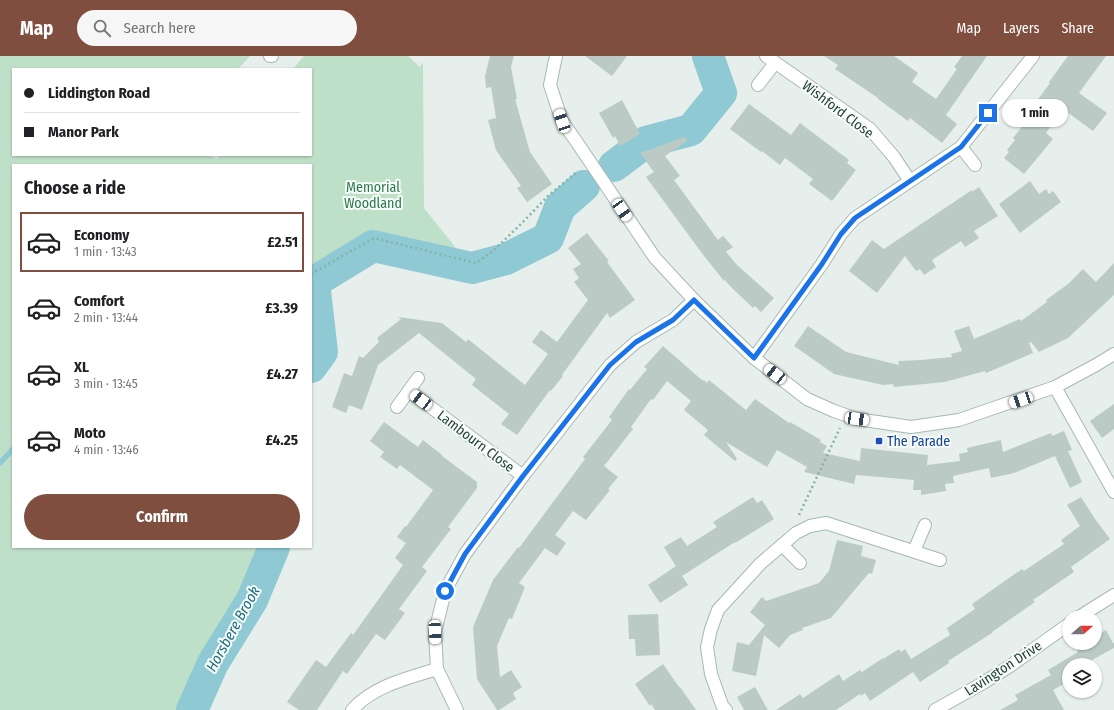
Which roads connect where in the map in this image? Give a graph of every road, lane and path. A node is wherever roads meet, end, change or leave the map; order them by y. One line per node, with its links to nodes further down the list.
1 (556, 56): 6 (street)
2 (1033, 56): 5 (street)
3 (770, 59): 4 (street, Wishford Close); 8 (street, Wishford Close)
4 (758, 85)
5 (961, 147): 7 (street); 8 (street)
6 (589, 162): 9 (path); 10 (street)
7 (974, 165)
8 (910, 182): 12 (street)
9 (312, 273)
10 (694, 300): 12 (street); 18 (street)
11 (1114, 354): 14 (street)
12 (754, 358): 14 (street)
13 (418, 378): 15 (street)
14 (1055, 387): 19 (street)
15 (409, 391): 16 (street); 18 (street, Lambourn Close)
16 (397, 407)
17 (838, 432): 20 (path)
18 (523, 476): 29 (street)
19 (1114, 492)
20 (798, 518)
21 (925, 525): 23 (street)
22 (782, 545): 23 (street); 25 (street); 32 (street)
23 (914, 551): 24 (street)
24 (940, 560)
25 (800, 563)
26 (1114, 595): 27 (street)
27 (1090, 610)
28 (1062, 629): 33 (street, Lavington Drive)
29 (437, 669): 30 (street); 31 (street)
30 (352, 710)
31 (457, 710)
32 (726, 710)
33 (935, 710)

